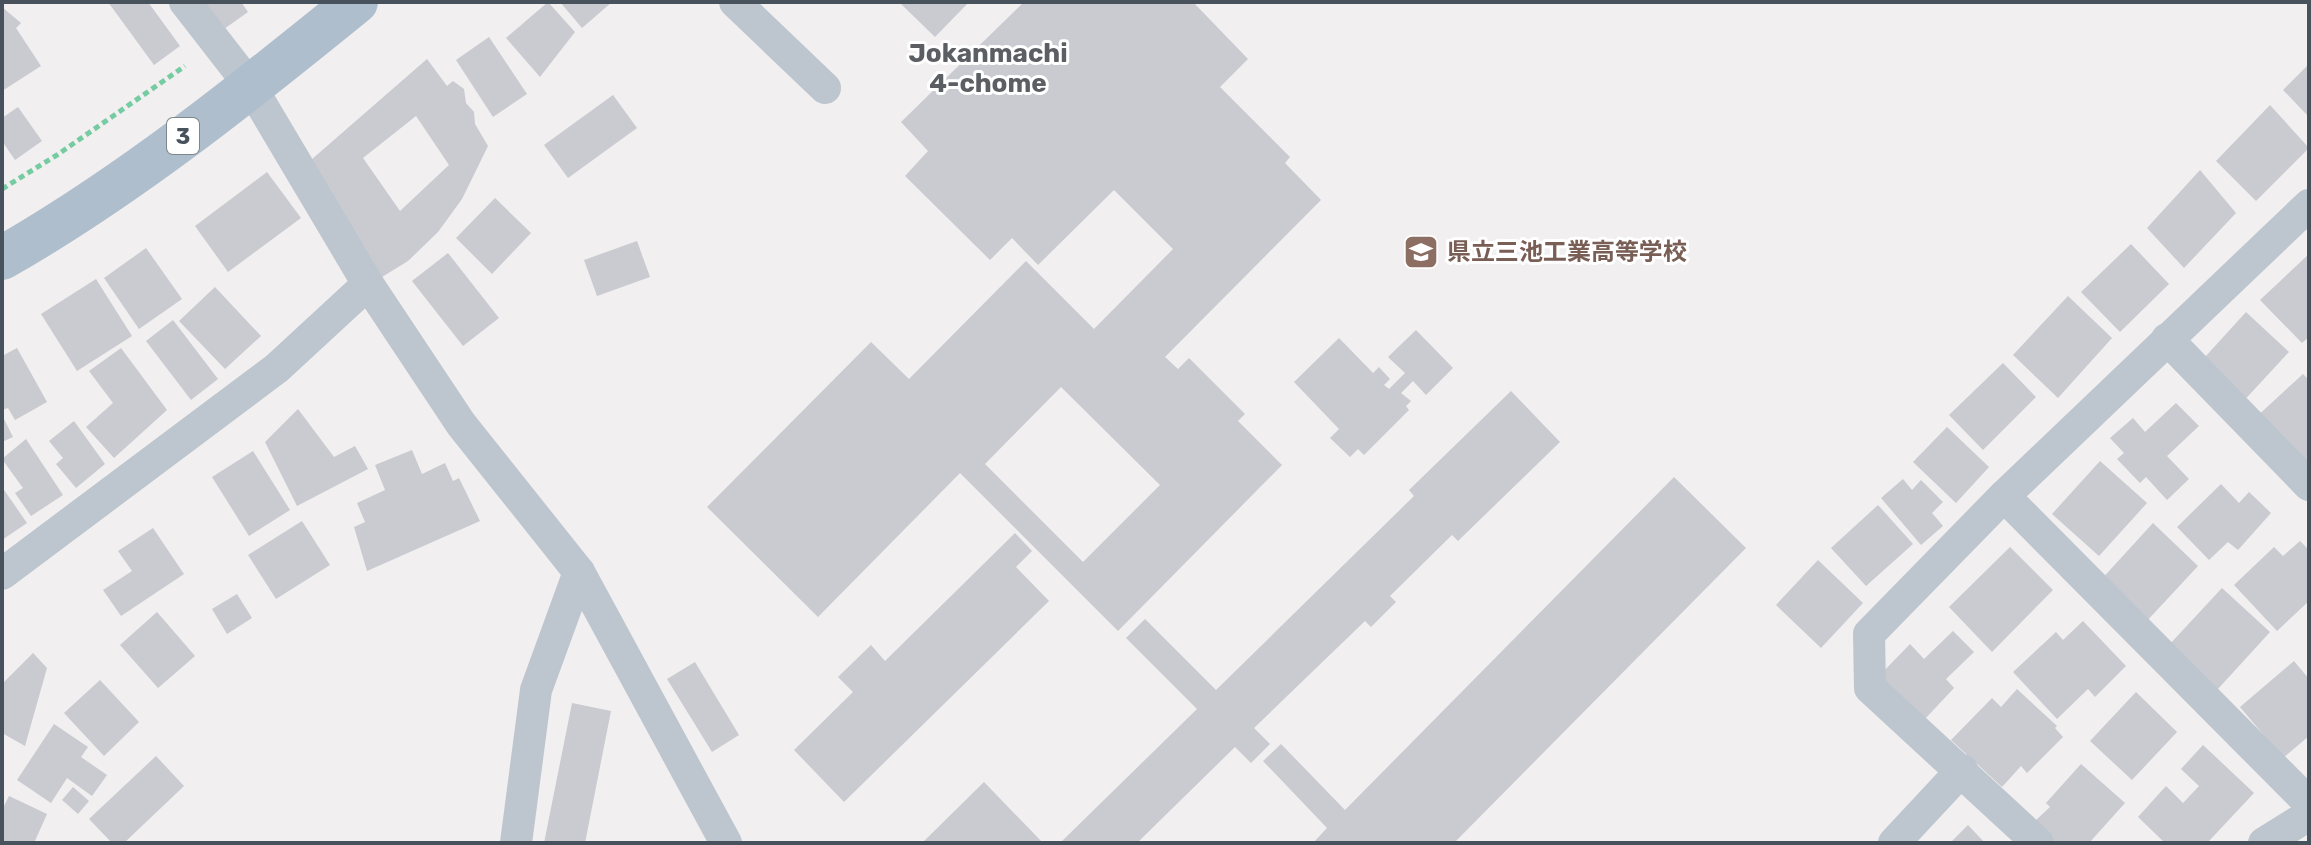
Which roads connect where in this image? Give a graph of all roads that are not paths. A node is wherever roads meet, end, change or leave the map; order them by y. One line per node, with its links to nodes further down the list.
1 (185, 2): 4 (street)
2 (356, 2): 4 (main road, 3)
3 (735, 2): 5 (street)
4 (251, 87): 7 (main road, 3); 8 (street)
5 (825, 88)
6 (2309, 205): 9 (street)
7 (2, 258)
8 (368, 284): 12 (street); 13 (street)
9 (2167, 339): 10 (street); 11 (street)
10 (2309, 485)
11 (2004, 496): 14 (street); 15 (street)
12 (579, 572): 17 (street); 18 (street)
13 (2, 574)
14 (1962, 770): 19 (street); 20 (street)
15 (2309, 803)
16 (2309, 815): 21 (street)
17 (516, 843)
18 (726, 843)
19 (1894, 843)
20 (2038, 843)
21 (2264, 843)

